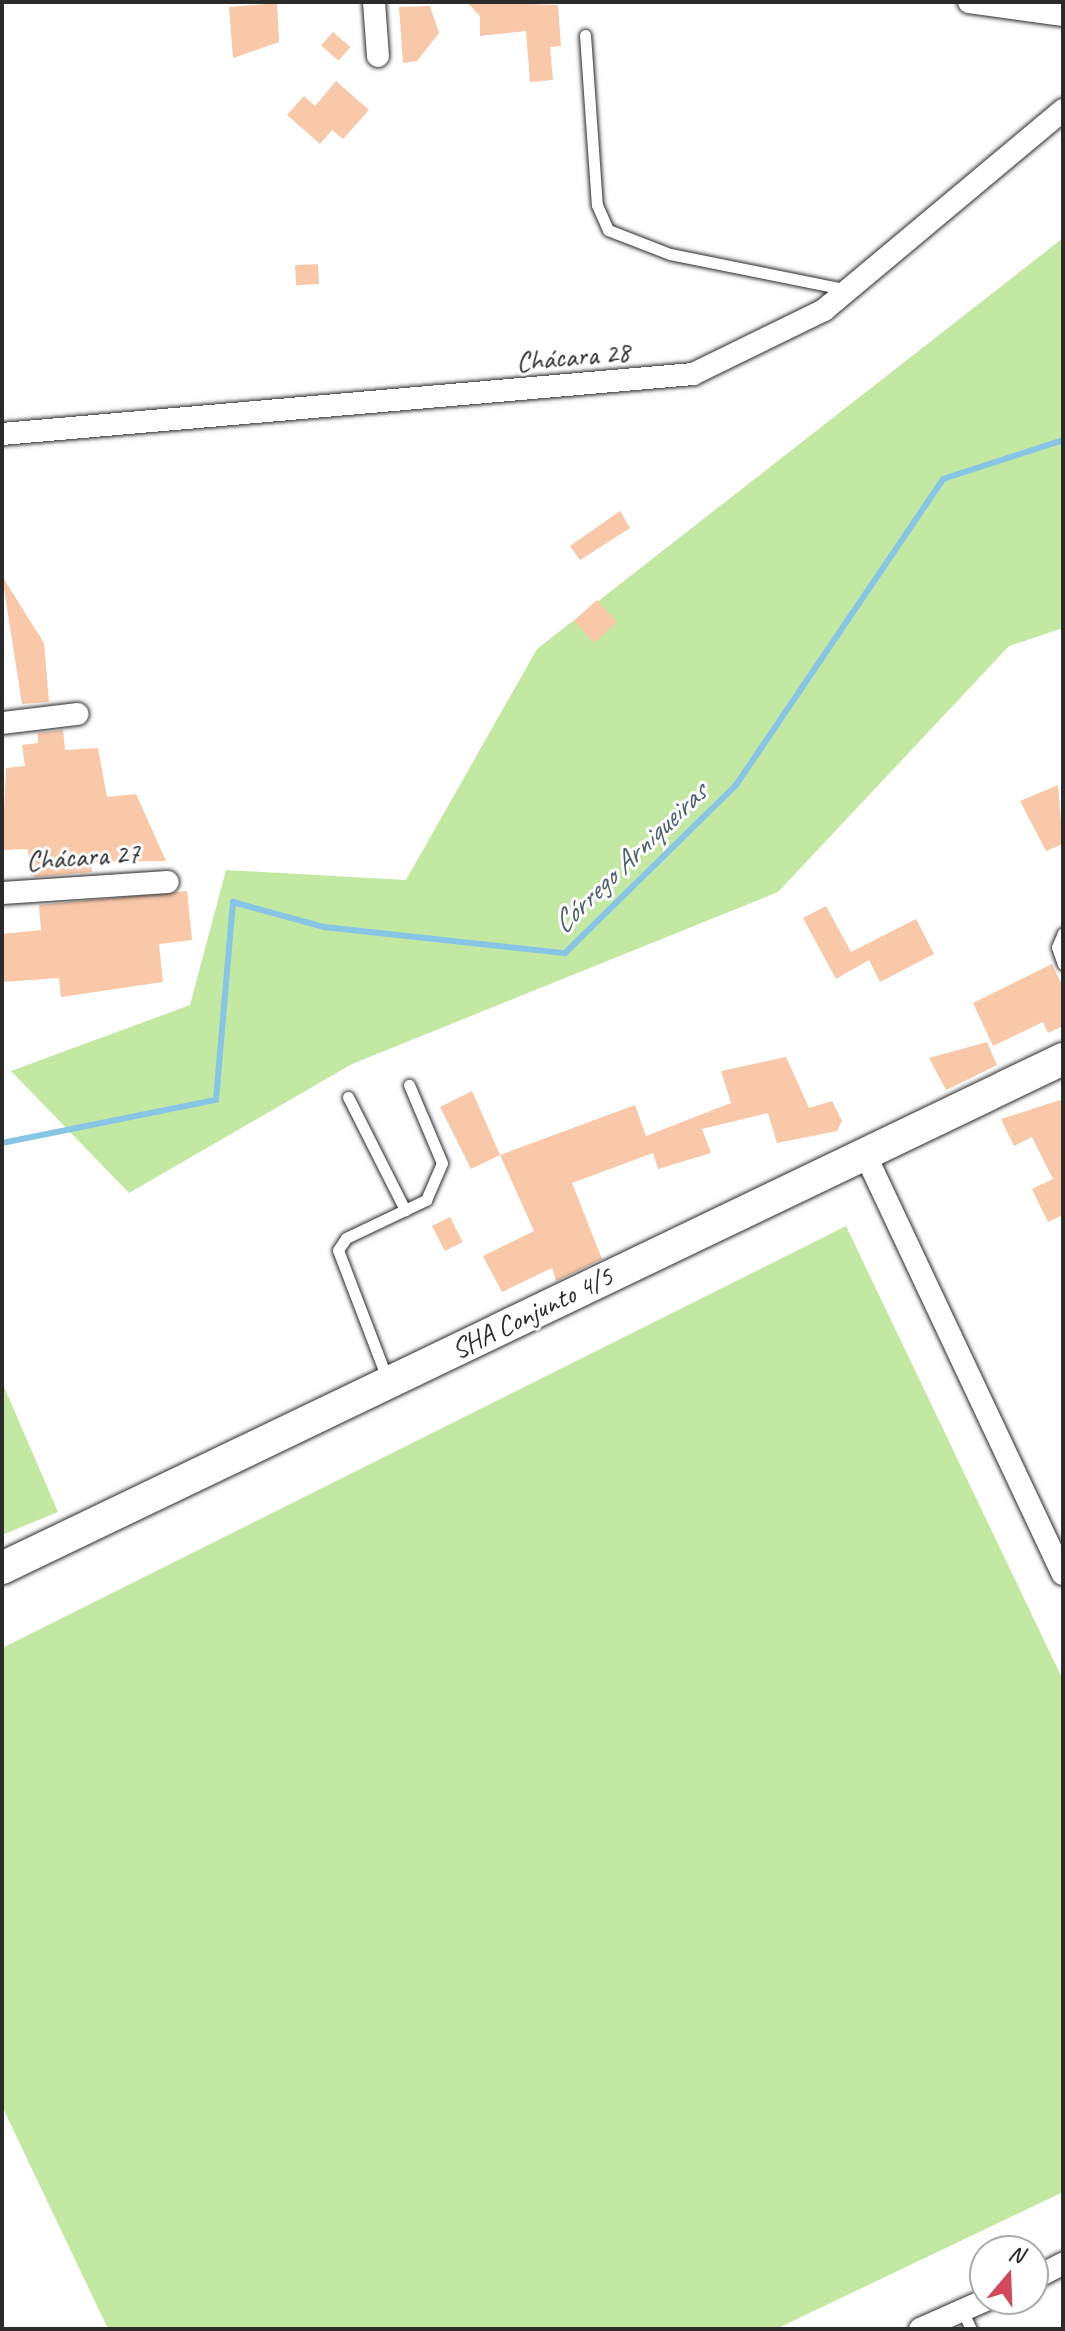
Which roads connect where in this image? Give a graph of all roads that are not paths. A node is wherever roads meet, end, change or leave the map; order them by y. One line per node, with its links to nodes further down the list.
1 (374, 2): 5 (street)
2 (969, 2): 3 (street)
3 (1063, 15)
4 (585, 35): 7 (lane)
5 (378, 56)
6 (1063, 110): 7 (street, Chácara 28)
7 (850, 290): 8 (street, Chácara 28)
8 (2, 434)
9 (77, 714): 10 (street)
10 (2, 723)
11 (168, 882): 12 (street, Chácara 27)
12 (2, 893)
13 (1063, 933): 14 (lane)
14 (1063, 964)
15 (1063, 1059): 18 (street, SHA Conjunto 4/5)
16 (409, 1085): 19 (lane)
17 (348, 1097): 19 (lane)
18 (865, 1154): 20 (street, SHA Conjunto 4/5); 22 (street)
19 (405, 1210): 20 (lane)
20 (388, 1382): 21 (street, SHA Conjunto 4/5)
21 (2, 1568)
22 (1063, 1574)
23 (967, 2320): 24 (street)
24 (920, 2329)

